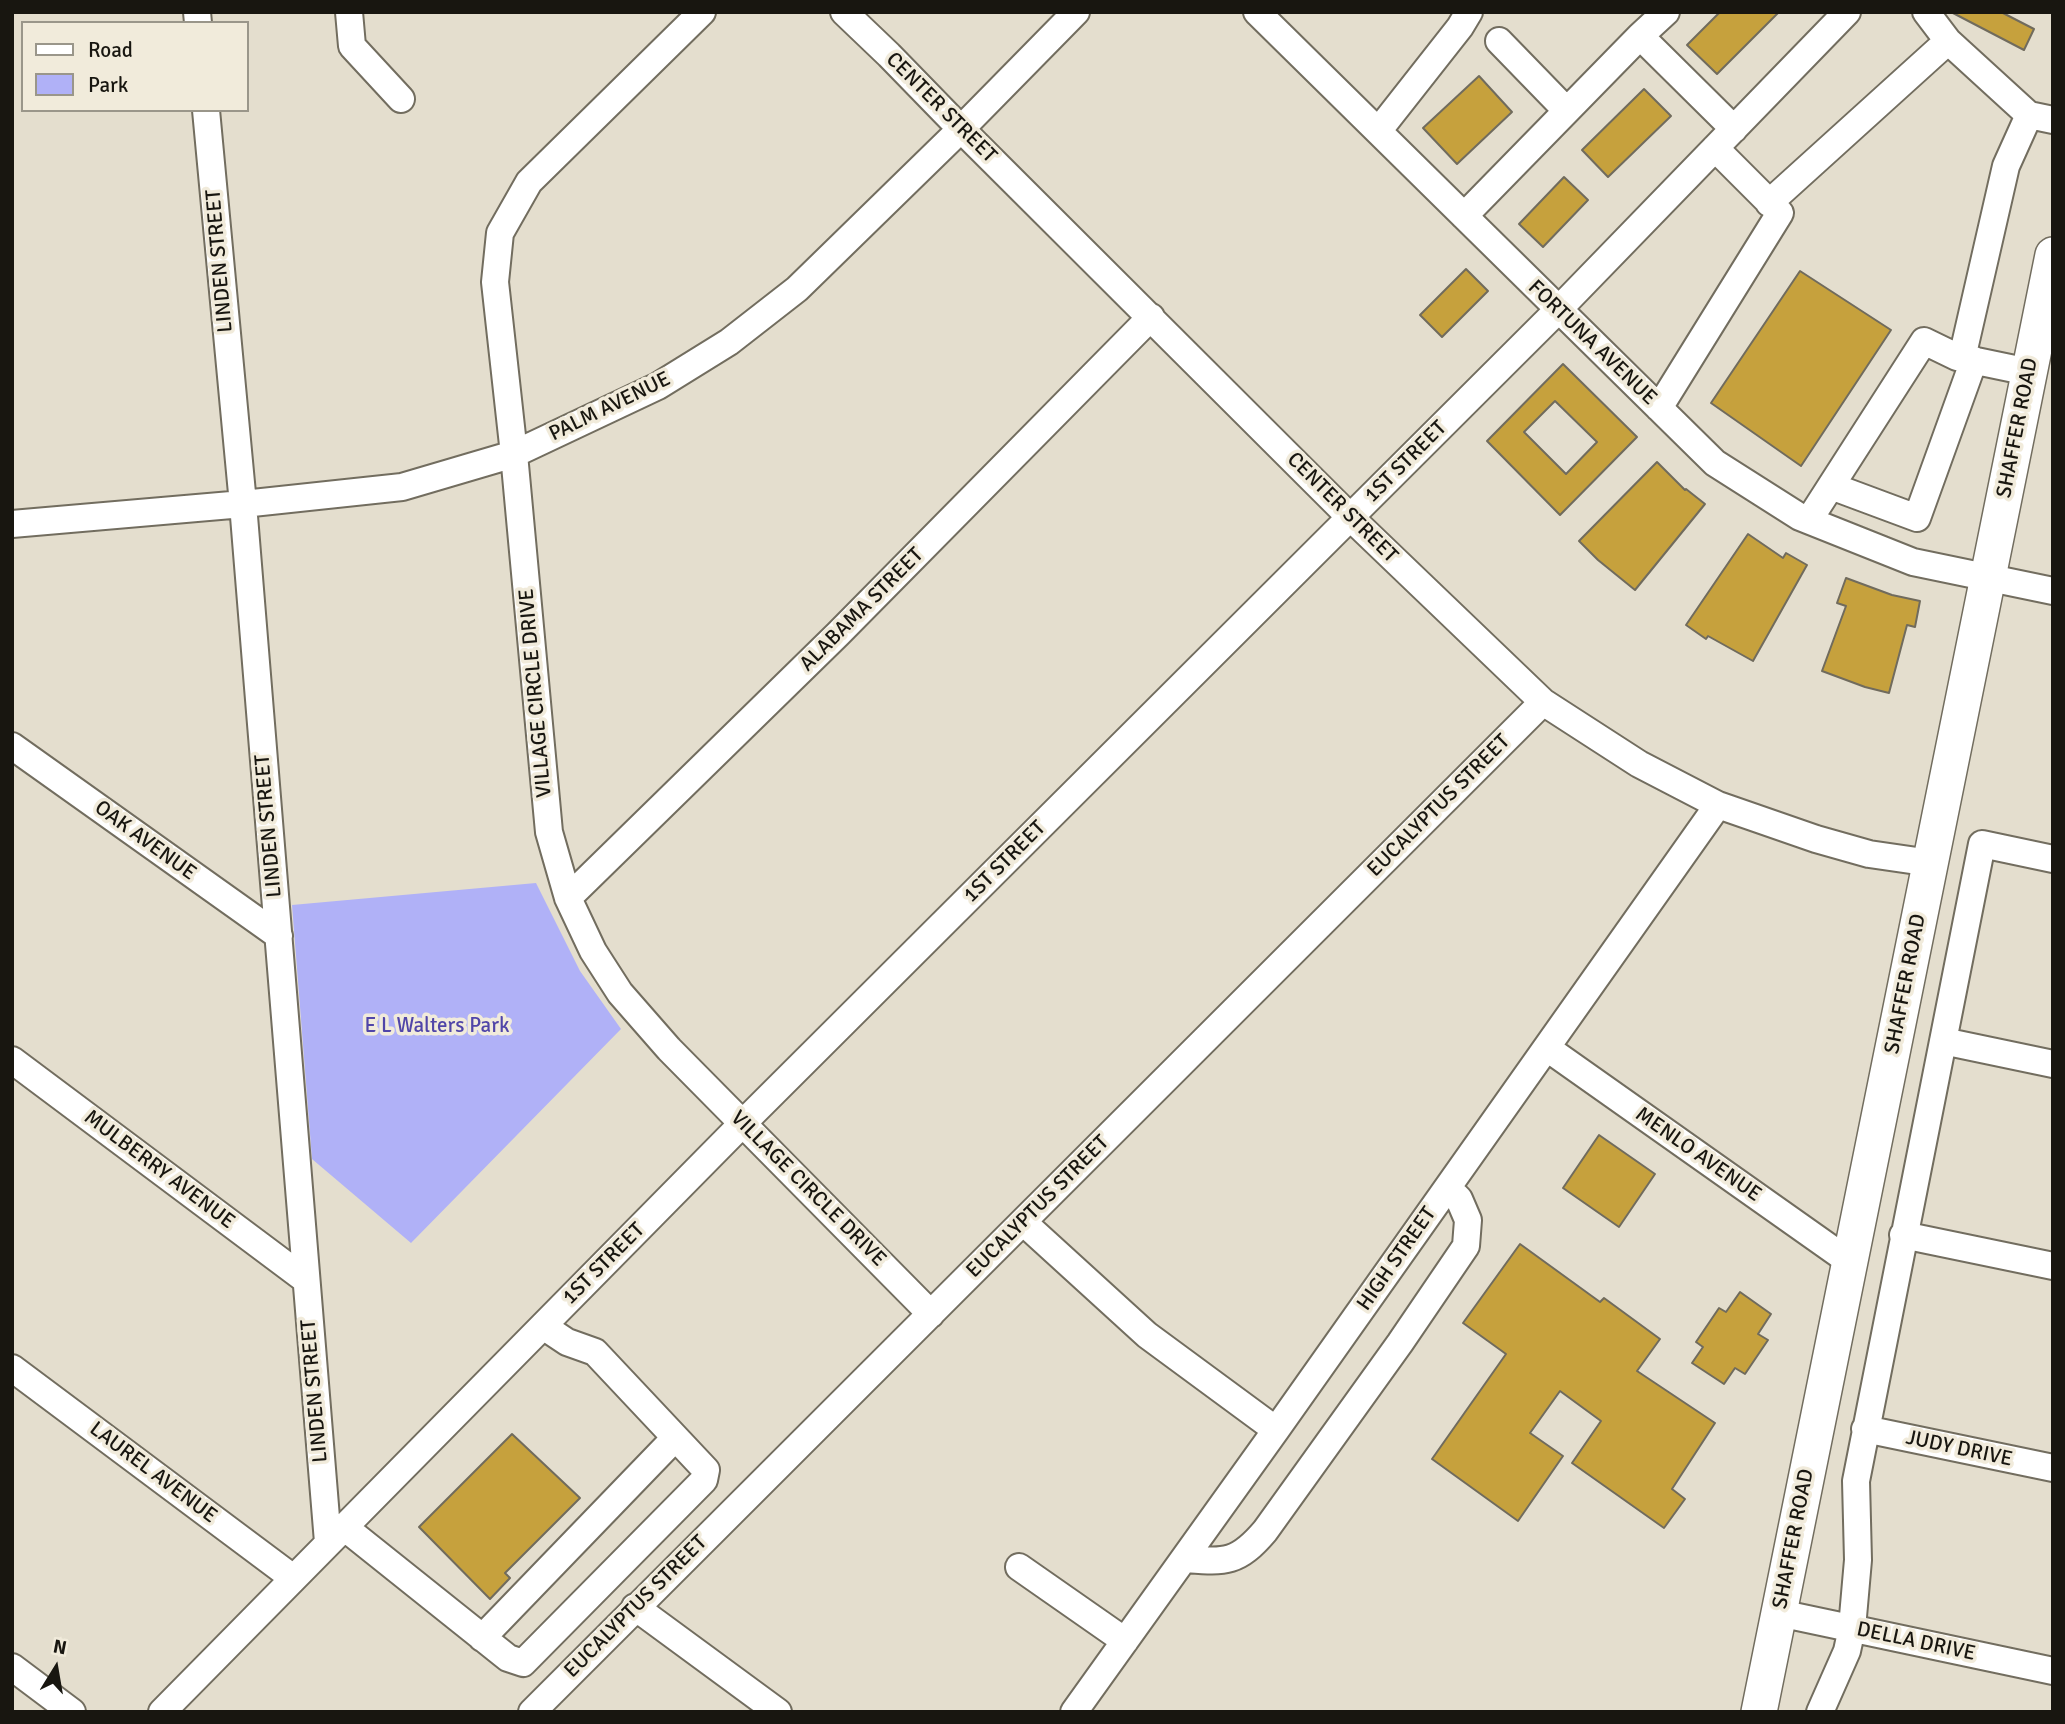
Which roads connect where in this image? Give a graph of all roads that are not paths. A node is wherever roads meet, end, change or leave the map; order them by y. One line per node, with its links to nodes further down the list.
1 (349, 12): 13 (street)
2 (702, 12): 29 (street, VILLAGE CIRCLE DRIVE)
3 (844, 12): 17 (street, CENTER STREET)
4 (1076, 12): 17 (street, PALM AVENUE)
5 (1469, 12): 19 (street)
6 (1666, 12): 10 (street)
7 (1847, 12): 18 (street, 1ST STREET)
8 (1926, 12): 12 (street)
9 (1267, 16): 19 (street, FORTUNA AVENUE)
10 (1640, 36): 14 (street); 18 (street)
11 (1499, 41): 14 (street)
12 (1948, 41): 16 (street); 21 (street)
13 (401, 99)
14 (1566, 110): 22 (street)
15 (206, 112): 31 (street, LINDEN STREET)
16 (2041, 118): 26 (street)
17 (961, 129): 25 (street, CENTER STREET); 29 (street, PALM AVENUE)
18 (1734, 129): 20 (street, 1ST STREET)
19 (1379, 130): 22 (street, FORTUNA AVENUE)
20 (1715, 148): 21 (street); 24 (street, 1ST STREET)
21 (1769, 202): 28 (street)
22 (1464, 216): 24 (street, FORTUNA AVENUE)
23 (2050, 278): 27 (main road, SHAFFER ROAD)
24 (1558, 310): 28 (street, FORTUNA AVENUE); 32 (street, 1ST STREET)
25 (1152, 317): 32 (street, CENTER STREET); 42 (street, ALABAMA STREET)
26 (1968, 359): 27 (street); 30 (street); 30 (street)
27 (2029, 372): 35 (main road, SHAFFER ROAD)
28 (1659, 408): 33 (street, FORTUNA AVENUE)
29 (514, 454): 31 (street, PALM AVENUE); 42 (street, VILLAGE CIRCLE DRIVE)
30 (1831, 486): 33 (street)
31 (243, 504): 34 (street, PALM AVENUE); 43 (street, LINDEN STREET)
32 (1350, 517): 37 (street, CENTER STREET); 48 (street, 1ST STREET)
33 (1810, 520): 35 (street, FORTUNA AVENUE)
34 (12, 524)
35 (1988, 577): 36 (street, FORTUNA AVENUE); 41 (main road, SHAFFER ROAD)
36 (2053, 591)
37 (1543, 702): 39 (street, CENTER STREET); 50 (street, EUCALYPTUS STREET)
38 (12, 746): 43 (street, OAK AVENUE)
39 (1718, 805): 41 (street, CENTER STREET); 45 (street, HIGH STREET)
40 (2053, 859): 44 (street)
41 (1931, 863): 52 (main road, SHAFFER ROAD)
42 (568, 898): 48 (street, VILLAGE CIRCLE DRIVE)
43 (278, 936): 54 (street, LINDEN STREET)
44 (1943, 1041): 47 (street); 51 (street)
45 (1547, 1048): 49 (street, HIGH STREET); 52 (street, MENLO AVENUE)
46 (12, 1060): 54 (street, MULBERRY AVENUE)
47 (2053, 1063)
48 (743, 1123): 55 (street, VILLAGE CIRCLE DRIVE); 56 (street, 1ST STREET)
49 (1448, 1188): 59 (street, HIGH STREET); 63 (street)
50 (1023, 1222): 55 (street, EUCALYPTUS STREET); 59 (street)
51 (1903, 1235): 53 (street); 58 (street)
52 (1850, 1262): 67 (main road, SHAFFER ROAD)
53 (2053, 1266)
54 (306, 1280): 62 (street, LINDEN STREET)
55 (931, 1314): 66 (street, EUCALYPTUS STREET)
56 (543, 1326): 60 (street); 62 (street, 1ST STREET)
57 (12, 1368): 65 (street, LAUREL AVENUE)
58 (1865, 1429): 61 (street, JUDY DRIVE); 68 (street)
59 (1276, 1430): 63 (street, HIGH STREET)
60 (675, 1438): 69 (street); 69 (street)
61 (2053, 1468)
62 (336, 1535): 65 (street, 1ST STREET); 69 (street)
63 (1184, 1559): 70 (street, HIGH STREET)
64 (1018, 1567): 70 (street)
65 (293, 1578): 74 (street, 1ST STREET)
66 (635, 1607): 75 (street, EUCALYPTUS STREET); 76 (street)
67 (1779, 1613): 68 (street, DELLA DRIVE); 78 (main road, SHAFFER ROAD)
68 (1852, 1628): 72 (street, DELLA DRIVE); 79 (street)
69 (482, 1638)
70 (1125, 1642): 77 (street, HIGH STREET)
71 (12, 1667): 73 (street)
72 (2053, 1671)
73 (72, 1712)
74 (162, 1712)
75 (531, 1712)
76 (778, 1712)
77 (1074, 1712)
78 (1759, 1712)
79 (1820, 1712)

